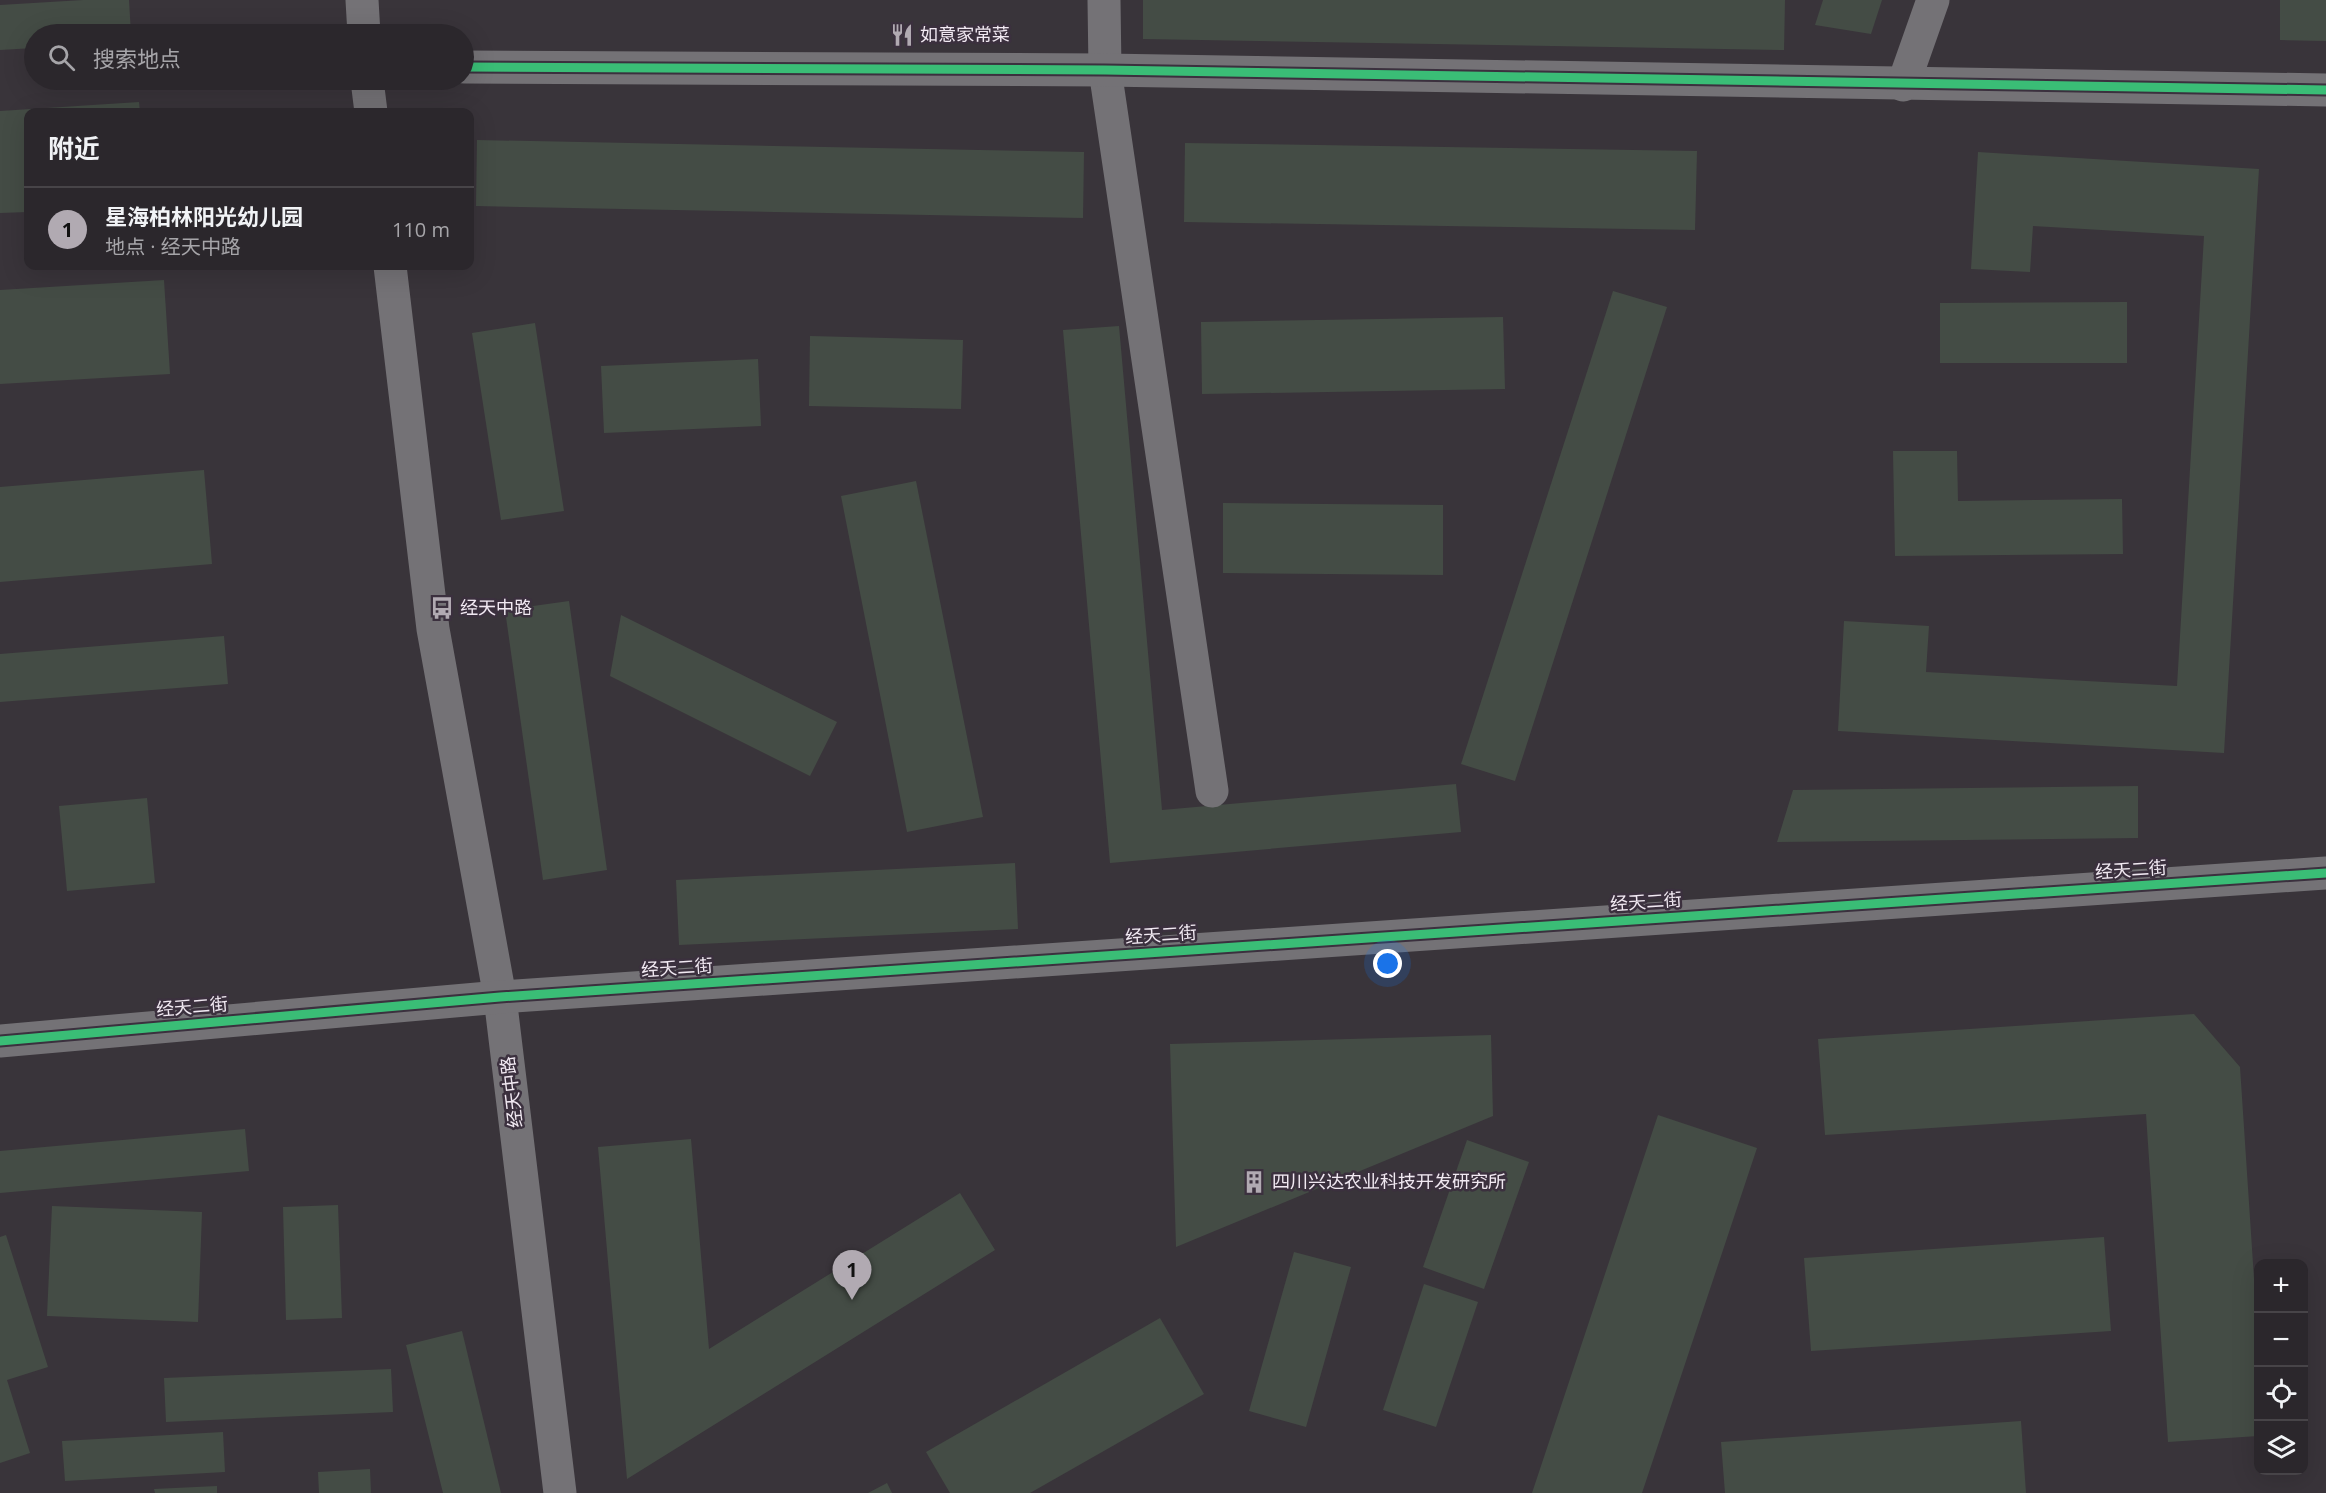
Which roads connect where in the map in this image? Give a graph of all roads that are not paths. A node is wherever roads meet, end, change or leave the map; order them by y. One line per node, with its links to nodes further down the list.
1 (362, 0): 4 (street)
2 (1104, 0): 6 (street)
3 (1933, 0): 7 (street)
4 (363, 24)
5 (474, 67): 6 (street)
6 (1105, 70): 7 (street); 12 (street)
7 (1903, 85): 9 (street)
8 (368, 90): 10 (street)
9 (2326, 90)
10 (370, 108)
11 (390, 270): 14 (street, 经天中路)
12 (1212, 792)
13 (2326, 873): 14 (street, 经天二街)
14 (500, 997): 15 (street, 经天二街); 16 (street, 经天中路)
15 (0, 1041)
16 (560, 1493)

